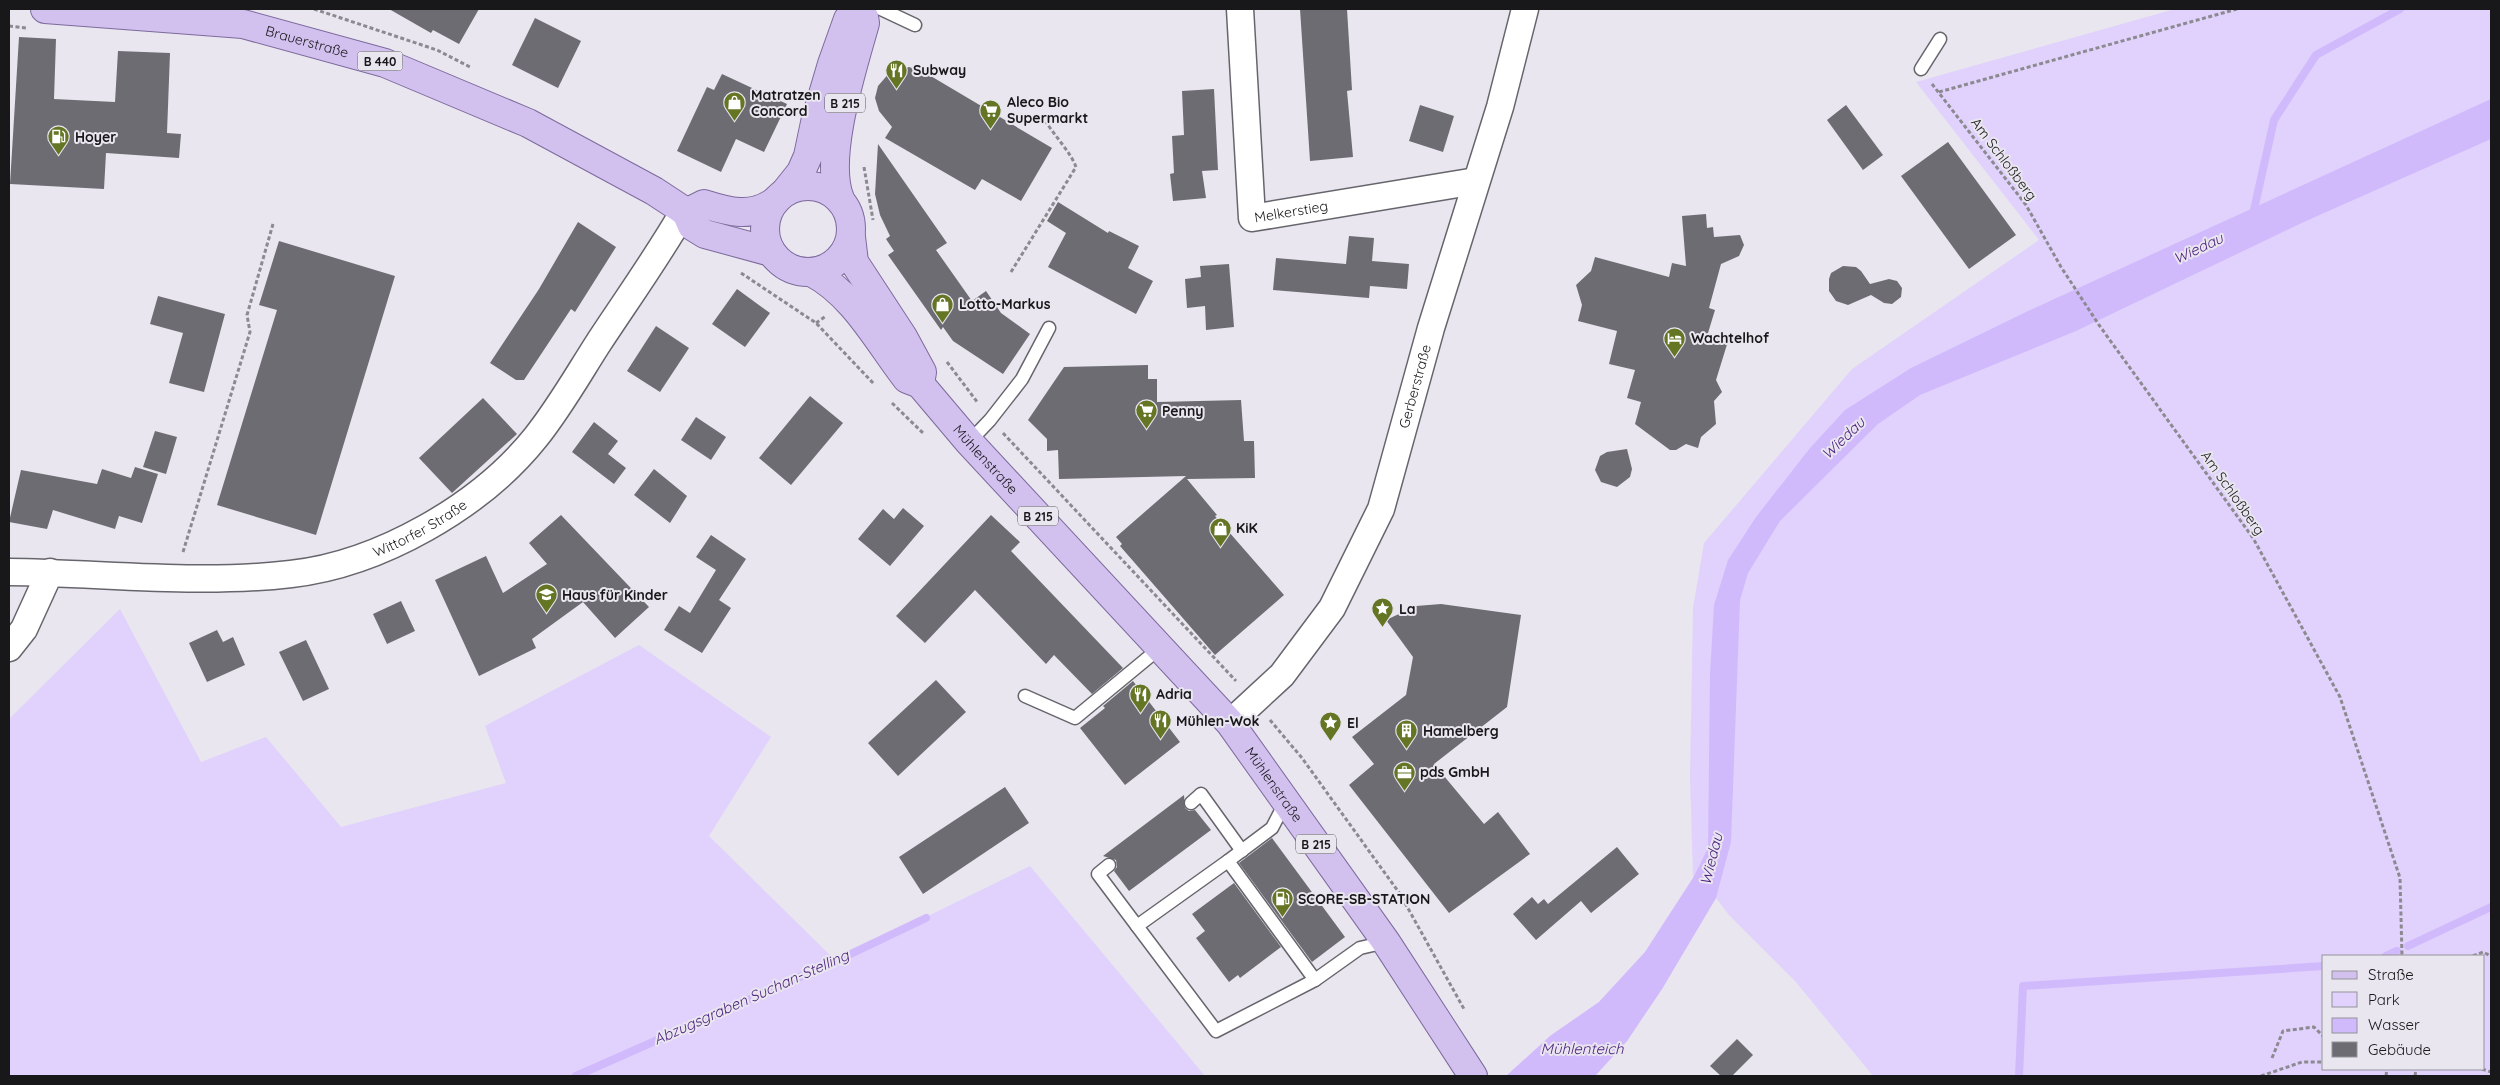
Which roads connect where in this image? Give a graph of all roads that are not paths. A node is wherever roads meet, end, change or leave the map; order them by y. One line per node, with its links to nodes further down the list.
1 (857, 9): 12 (main road, B 215)
2 (862, 9): 13 (main road, B 215)
3 (881, 9): 8 (lane)
4 (1240, 9): 11 (street, Melkerstieg)
5 (1525, 9): 11 (street, Gerberstraße)
6 (244, 17): 7 (main road, Brauerstraße / B 440); 14 (main road, Brauerstraße / B 440)
7 (36, 18)
8 (915, 25)
9 (1940, 39): 10 (lane)
10 (1921, 69)
11 (1476, 181): 26 (street, Gerberstraße)
12 (780, 197): 13 (main road); 14 (main road); 16 (main road)
13 (840, 199): 15 (main road)
14 (684, 211): 16 (main road, Brauerstraße / B 440); 22 (street, Wittorfer Straße)
15 (851, 237): 17 (main road); 19 (main road)
16 (771, 252): 17 (main road)
17 (810, 272): 19 (main road, Mühlenstraße / B 215)
18 (1049, 328): 20 (lane)
19 (920, 384): 20 (main road, Mühlenstraße / B 215)
20 (969, 442): 24 (main road, Mühlenstraße / B 215)
21 (9, 572): 22 (street, Wittorfer Straße)
22 (50, 572): 23 (street)
23 (9, 648)
24 (1161, 648): 25 (lane); 26 (main road, Mühlenstraße / B 215)
25 (1025, 696)
26 (1230, 723): 27 (main road, Mühlenstraße / B 215)
27 (1286, 801): 29 (lane); 33 (main road, Mühlenstraße / B 215)
28 (1191, 803): 29 (lane)
29 (1242, 851): 30 (lane)
30 (1228, 861): 32 (lane); 34 (lane)
31 (1110, 865): 32 (lane)
32 (1137, 926): 34 (lane)
33 (1386, 942): 34 (lane); 35 (main road, Mühlenstraße / B 215)
34 (1315, 980)
35 (1469, 1071)

